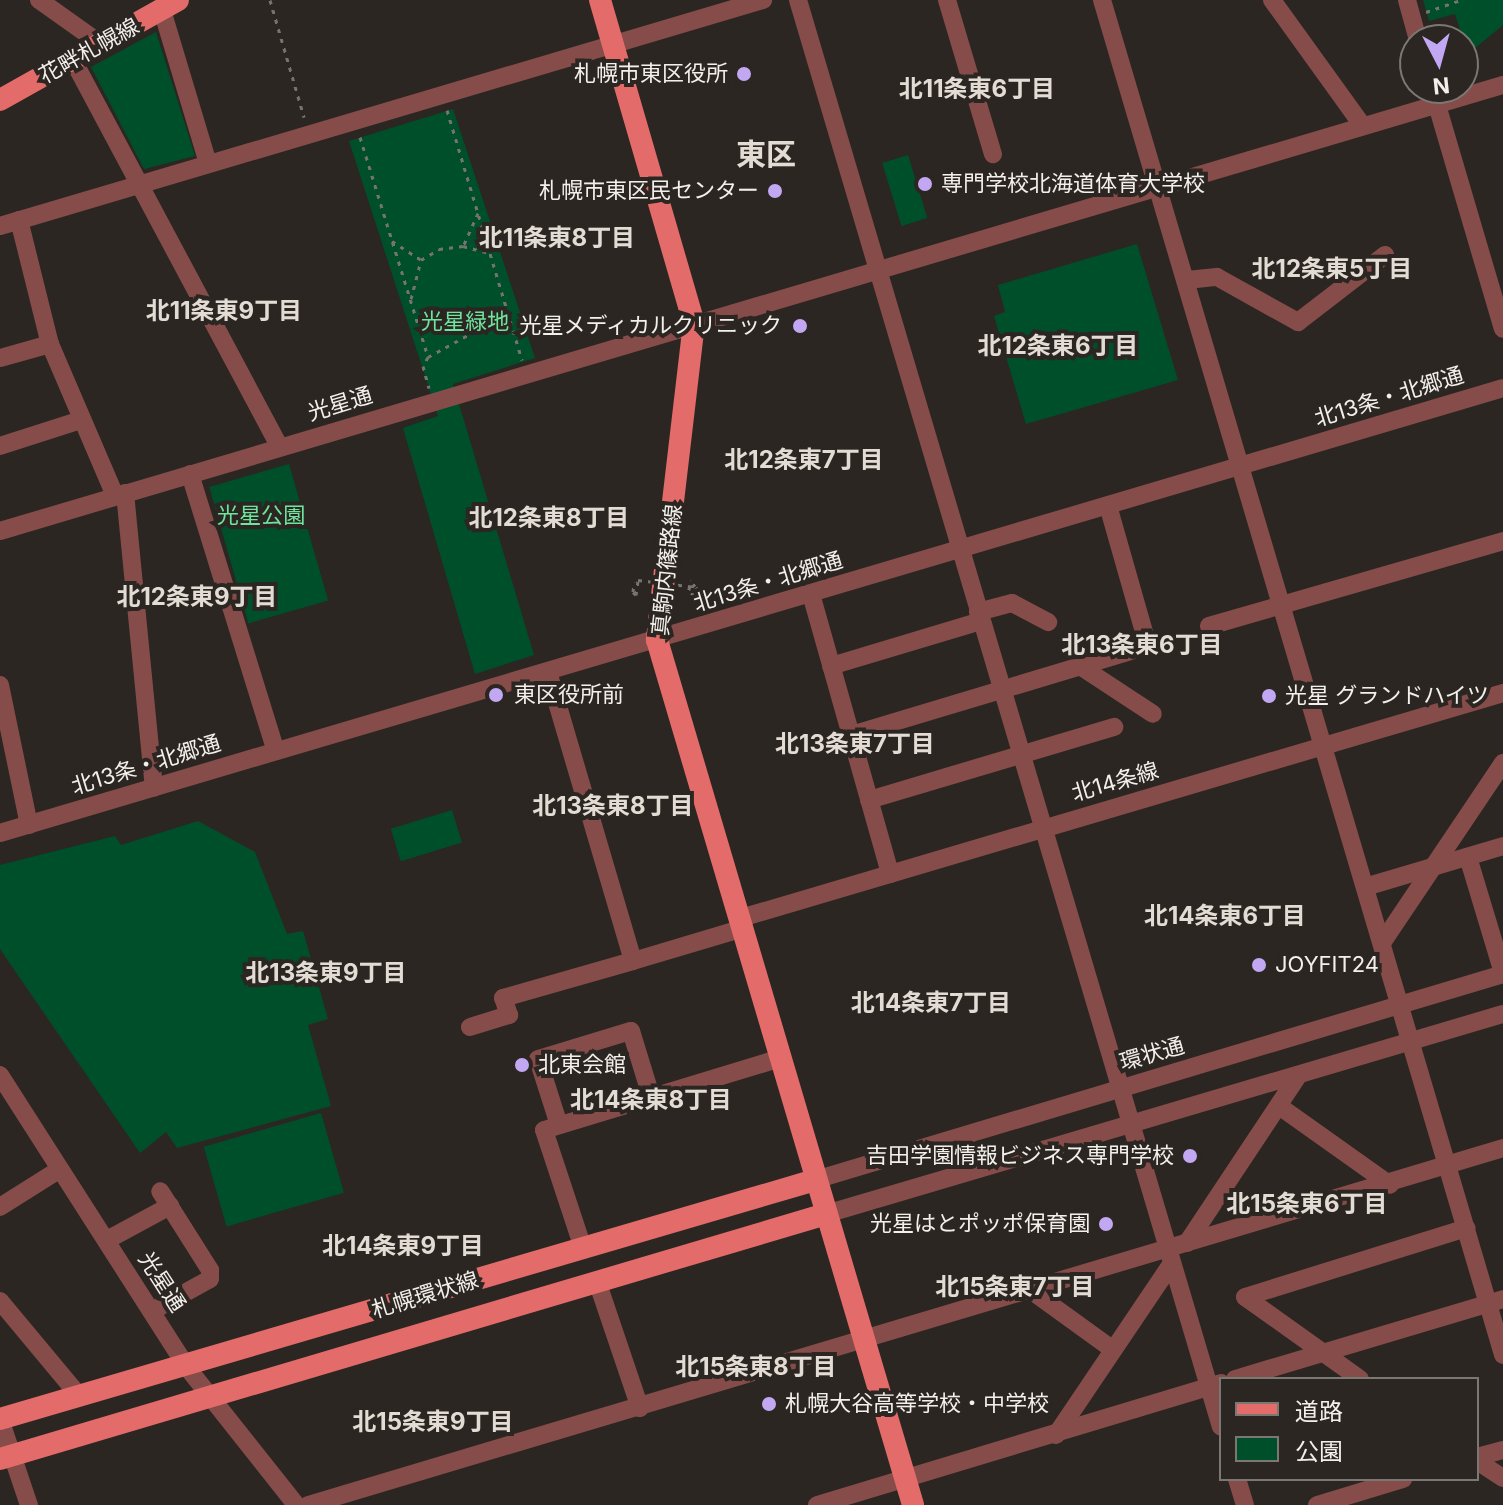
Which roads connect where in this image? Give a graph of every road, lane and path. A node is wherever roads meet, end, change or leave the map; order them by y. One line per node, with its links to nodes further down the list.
1 (39, 0): 14 (street)
2 (270, 0): 23 (path)
3 (600, 0): 15 (main road, 真駒内篠路線)
4 (763, 0): 15 (street)
5 (798, 0): 38 (street)
6 (947, 0): 26 (street)
7 (1102, 0): 29 (street)
8 (1272, 0): 24 (street)
9 (1407, 0): 13 (street)
10 (1461, 0): 12 (path)
11 (170, 5): 14 (main road, 花畔札幌線); 27 (street)
12 (1425, 12)
13 (1414, 24)
14 (101, 44): 16 (main road, 花畔札幌線)
15 (613, 47): 27 (street); 42 (main road, 真駒内篠路線)
16 (73, 60): 19 (main road, 花畔札幌線); 28 (street)
17 (1503, 85): 18 (street, 光星通)
18 (1479, 89)
19 (2, 97)
20 (1415, 104): 24 (street, 光星通)
21 (1436, 104): 43 (street)
22 (446, 107): 30 (path)
23 (305, 121)
24 (1363, 126): 29 (street, 光星通)
25 (358, 132): 33 (path)
26 (993, 154)
27 (208, 163): 28 (street)
28 (138, 186): 31 (street); 52 (street)
29 (1158, 186): 38 (street, 光星通); 39 (street)
30 (478, 213): 34 (path); 35 (path)
31 (19, 220): 32 (street); 44 (street)
32 (0, 226)
33 (392, 241): 37 (path); 40 (path)
34 (463, 246): 35 (path); 37 (path)
35 (490, 253): 41 (path)
36 (1385, 255): 39 (street)
37 (421, 260): 40 (path)
38 (877, 269): 42 (street, 光星通); 59 (street)
39 (1187, 280): 53 (street)
40 (411, 300): 45 (path)
41 (508, 313): 45 (path); 47 (path)
42 (694, 323): 52 (street, 光星通); 69 (main road, 真駒内篠路線)
43 (1503, 329)
44 (50, 344): 46 (street); 50 (street)
45 (428, 357): 48 (path)
46 (0, 358)
47 (522, 361)
48 (429, 388)
49 (1503, 388): 53 (street, 北13条・北郷通)
50 (81, 420): 51 (street); 55 (street)
51 (0, 446)
52 (280, 447): 54 (street, 光星通)
53 (1239, 467): 56 (street, 北13条・北郷通); 65 (street)
54 (190, 474): 55 (street, 光星通); 80 (street)
55 (120, 495): 57 (street, 光星通); 83 (street)
56 (1108, 506): 59 (street, 北13条・北郷通); 71 (street)
57 (0, 531)
58 (1503, 541): 65 (street)
59 (960, 550): 64 (street, 北13条・北郷通); 66 (street)
60 (690, 580): 63 (path)
61 (698, 581): 63 (path, bridge)
62 (634, 582): 63 (path, bridge)
63 (691, 588)
64 (811, 594): 69 (street, 北13条・北郷通); 70 (street)
65 (1281, 605): 68 (street); 79 (street)
66 (980, 617): 67 (street); 70 (street); 74 (street)
67 (1048, 622)
68 (1209, 626)
69 (657, 640): 72 (street, 北13条・北郷通); 93 (main road, 真駒内篠路線)
70 (831, 666): 78 (street)
71 (1080, 666): 74 (street); 76 (street)
72 (548, 672): 80 (street, 北13条・北郷通); 95 (street)
73 (0, 685): 85 (street)
74 (1002, 689): 78 (street); 81 (street)
75 (1503, 693): 79 (street, 北14条線)
76 (1153, 714)
77 (1114, 727): 81 (street)
78 (851, 735): 84 (street)
79 (1323, 746): 86 (street, 北14条線); 92 (street)
80 (276, 751): 83 (street, 北13条・北郷通)
81 (1022, 756): 84 (street); 86 (street)
82 (1503, 763): 90 (street)
83 (154, 788): 85 (street, 北13条・北郷通)
84 (869, 800): 91 (street)
85 (29, 825): 87 (street, 北13条・北郷通)
86 (1042, 828): 91 (street, 北14条線); 104 (street)
87 (0, 833)
88 (1503, 846): 89 (street)
89 (1468, 857): 90 (street); 96 (street)
90 (1436, 866): 92 (street); 94 (street)
91 (890, 874): 93 (street, 北14条線)
92 (1365, 887): 94 (street)
93 (742, 923): 95 (street, 北14条線); 101 (main road, 真駒内篠路線)
94 (1382, 943): 97 (street)
95 (633, 961): 99 (street, 北14条線)
96 (1503, 974): 97 (street, 環状通)
97 (1399, 1005): 100 (street); 104 (street, 環状通)
98 (1503, 1014): 100 (street)
99 (470, 1027)
100 (1410, 1041): 103 (street); 110 (street)
101 (781, 1058): 105 (street); 112 (main road, 真駒内篠路線)
102 (0, 1075): 111 (street, 光星通)
103 (1298, 1076): 106 (street); 108 (street)
104 (1120, 1088): 108 (street); 112 (street, 環状通)
105 (651, 1096): 107 (street); 107 (street)
106 (1279, 1106): 113 (street); 118 (street)
107 (559, 1125): 119 (street)
108 (1131, 1126): 115 (street); 120 (street)
109 (1503, 1148): 110 (street)
110 (1447, 1165): 113 (street); 116 (street)
111 (60, 1169): 114 (street); 117 (street, 光星通)
112 (815, 1180): 115 (main road); 119 (main road, 札幌環状線)
113 (1390, 1185): 118 (street)
114 (0, 1207)
115 (826, 1214): 121 (main road, 札幌環状線); 126 (main road)
116 (1466, 1228): 124 (street); 128 (street)
117 (107, 1240): 125 (street, 光星通); 125 (street)
118 (1187, 1243): 120 (street)
119 (583, 1248): 130 (main road, 札幌環状線)
120 (1170, 1255): 122 (street); 127 (street); 133 (street)
121 (598, 1284): 135 (main road, 札幌環状線); 136 (street)
122 (1029, 1289): 126 (street); 127 (street)
123 (0, 1301): 134 (street)
124 (1495, 1301): 128 (street); 129 (street)
125 (152, 1311): 130 (street, 光星通)
126 (864, 1338): 136 (street); 144 (main road)
127 (1112, 1349): 139 (street)
128 (1323, 1353): 131 (street); 132 (street)
129 (1503, 1355)
130 (186, 1366): 134 (main road, 札幌環状線); 135 (street, 光星通)
131 (1242, 1377)
132 (1357, 1377)
133 (1215, 1386): 137 (street); 139 (street)
134 (80, 1397): 138 (main road, 札幌環状線)
135 (210, 1398): 141 (main road, 札幌環状線); 149 (street, 光星通)
136 (640, 1408): 150 (street)
137 (1219, 1413)
138 (0, 1419): 141 (street)
139 (1056, 1435): 144 (street)
140 (1503, 1450): 142 (street)
141 (8, 1457): 148 (street)
142 (1479, 1458)
143 (1479, 1460): 145 (street)
144 (905, 1478): 151 (street); 152 (main road)
145 (1503, 1478)
146 (1238, 1481): 153 (street)
147 (1396, 1481): 154 (street)
148 (29, 1505)
149 (296, 1505)
150 (308, 1505)
151 (817, 1505)
152 (913, 1505)
153 (1245, 1505)
154 (1317, 1505)

